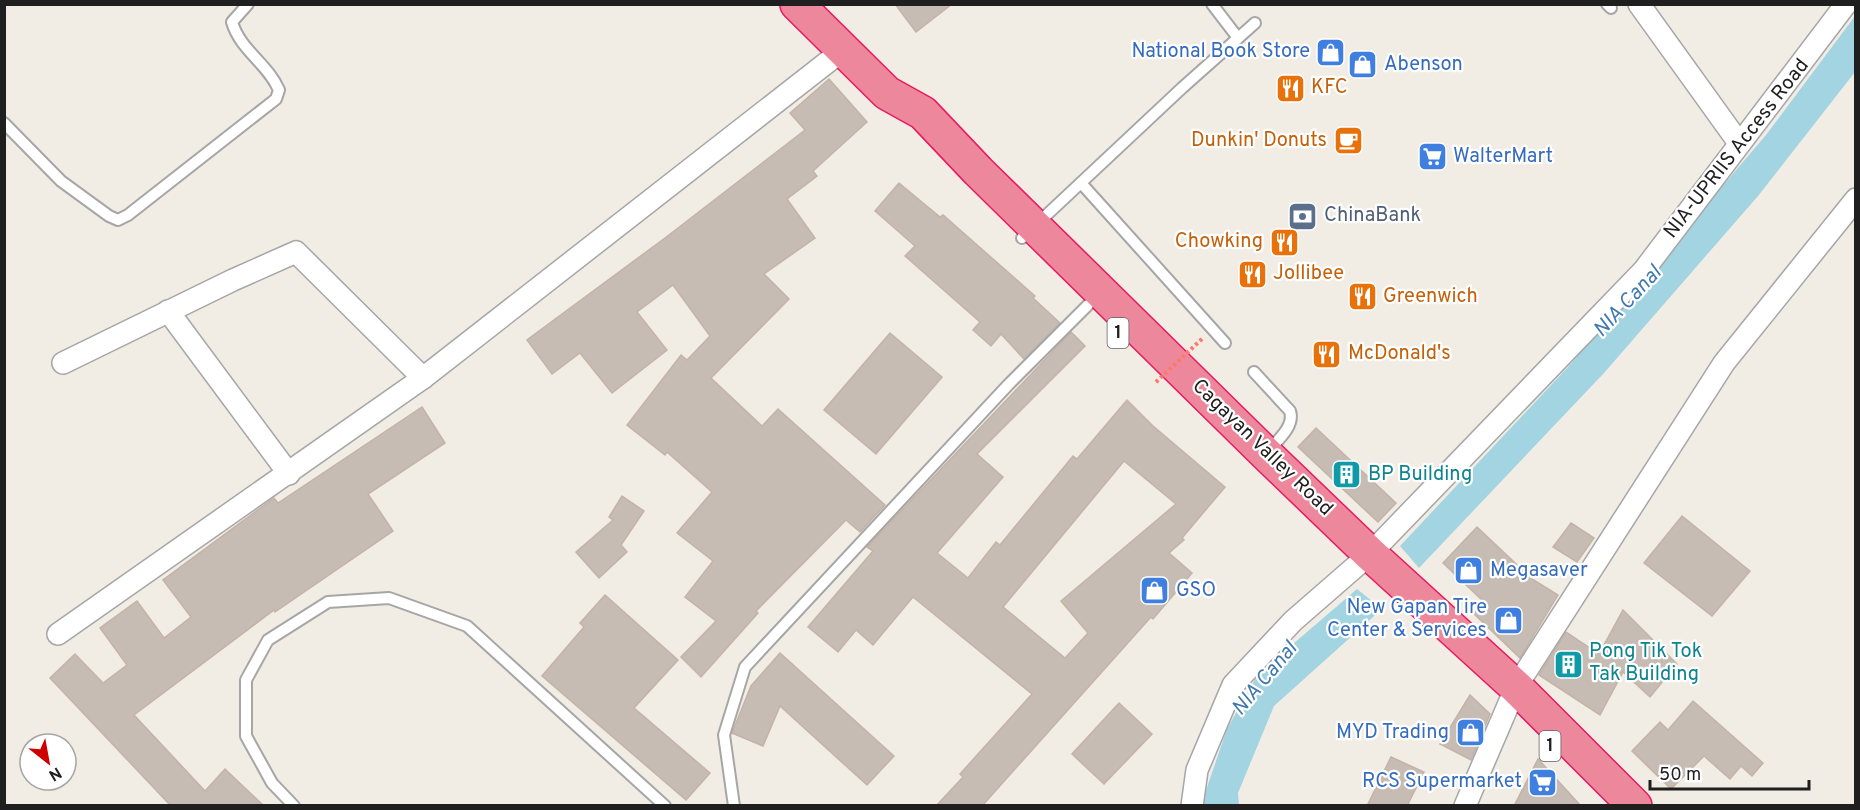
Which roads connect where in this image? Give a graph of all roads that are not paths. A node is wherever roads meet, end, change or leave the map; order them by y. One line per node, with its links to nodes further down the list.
1 (248, 4): 9 (lane)
2 (797, 4): 8 (highway, Cagayan Valley Road / 1)
3 (1212, 4): 7 (lane)
4 (1639, 4): 10 (street)
5 (1846, 4): 10 (street, NIA-UPRIIS Access Road)
6 (1255, 23): 7 (lane)
7 (1238, 38): 11 (lane)
8 (843, 50): 13 (highway, Cagayan Valley Road / 1); 19 (street)
9 (4, 123)
10 (1739, 143): 22 (street, NIA-UPRIIS Access Road)
11 (1081, 183): 13 (lane); 16 (lane)
12 (1856, 200): 24 (street)
13 (1028, 233): 14 (highway, Cagayan Valley Road / 1); 20 (highway, Cagayan Valley Road / 1)
14 (1088, 305): 22 (highway, Cagayan Valley Road / 1); 27 (lane)
15 (168, 311): 17 (street); 19 (street); 21 (street)
16 (1225, 343)
17 (63, 363)
18 (1254, 372): 20 (lane)
19 (423, 378): 21 (street)
20 (1266, 453): 22 (highway, Cagayan Valley Road / 1)
21 (289, 474): 23 (street)
22 (1365, 559): 24 (highway, Cagayan Valley Road / 1); 28 (street, NIA-UPRIIS Access Road)
23 (58, 634)
24 (1512, 698): 29 (street); 30 (highway, Cagayan Valley Road / 1); 31 (highway, Cagayan Valley Road / 1)
25 (294, 806): 26 (lane)
26 (665, 806)
27 (734, 806)
28 (1192, 806)
29 (1465, 806)
30 (1611, 806)
31 (1635, 806)

